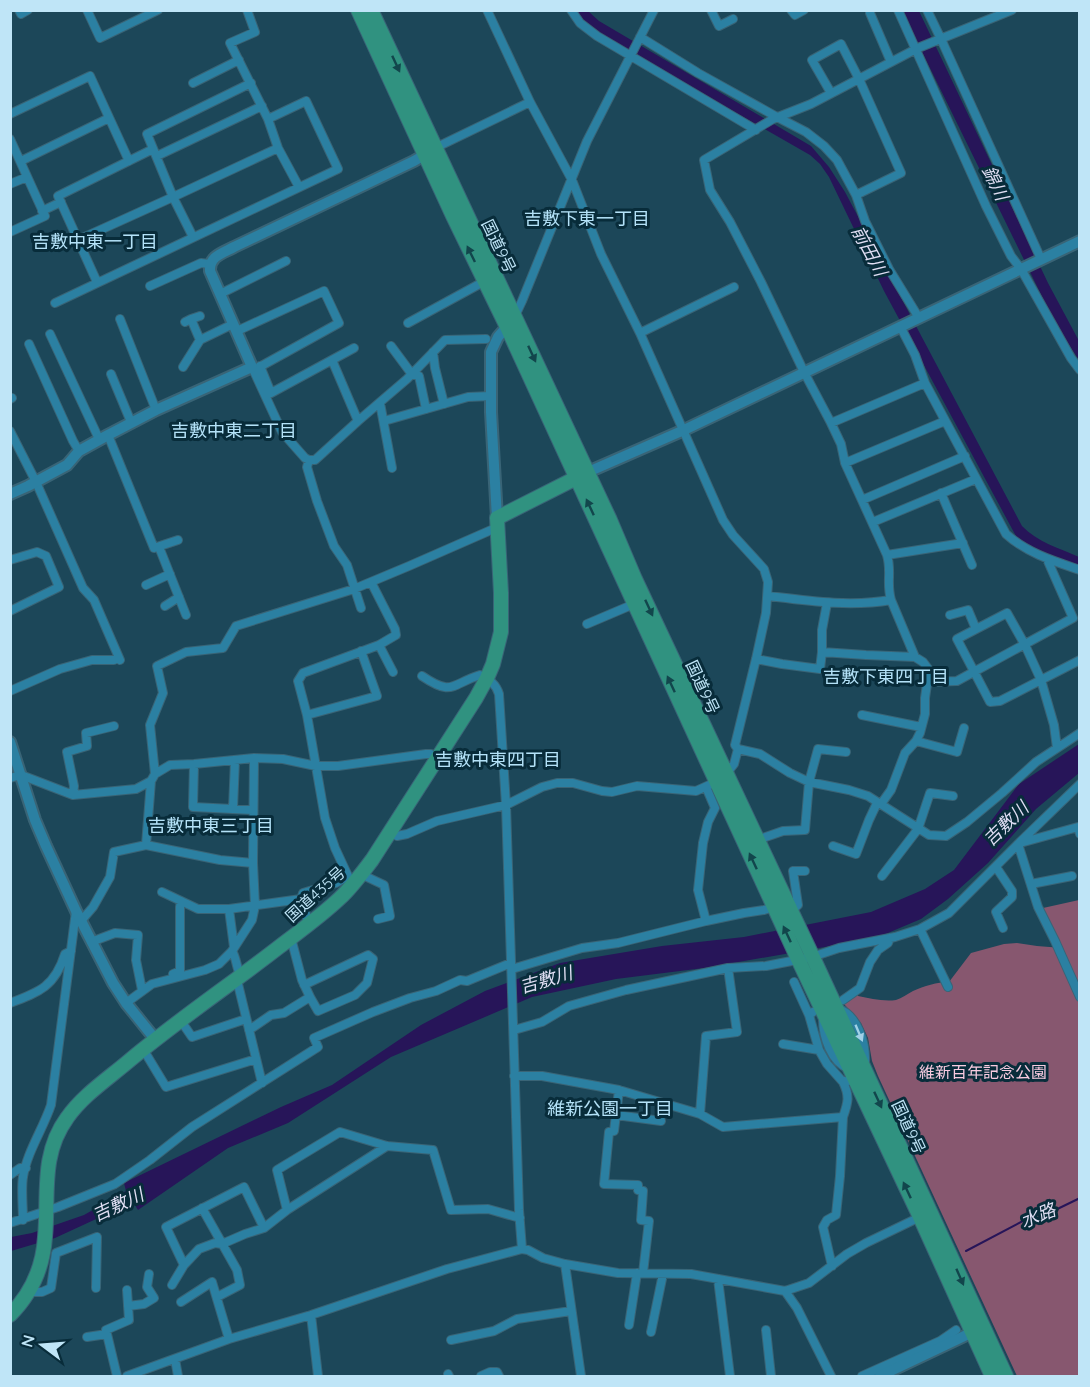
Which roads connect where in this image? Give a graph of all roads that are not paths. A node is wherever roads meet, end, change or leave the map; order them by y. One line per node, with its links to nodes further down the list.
1 (19, 10): 2 (street)
2 (28, 10)
3 (87, 10): 4 (street)
4 (158, 10)
5 (247, 10): 23 (street)
6 (358, 10): 38 (highway, 国道9号)
7 (371, 10): 38 (highway, 国道9号, one-way to 38)
8 (487, 10): 29 (street)
9 (571, 10): 22 (street)
10 (654, 10): 19 (street)
11 (711, 10): 18 (street)
12 (791, 10): 13 (street)
13 (804, 10)
14 (898, 10): 21 (street)
15 (927, 10): 20 (street)
16 (1012, 10): 20 (street)
17 (870, 13): 24 (street)
18 (733, 19)
19 (639, 37): 22 (street); 33 (street)
20 (942, 39): 21 (street); 54 (street)
21 (917, 49): 24 (street); 57 (street)
22 (630, 56): 35 (street); 43 (street)
23 (239, 60): 26 (street); 27 (street)
24 (891, 63): 25 (street)
25 (859, 79): 28 (street); 28 (street); 46 (street)
26 (193, 83)
27 (251, 83): 30 (street); 39 (street)
28 (831, 93): 33 (street)
29 (530, 102): 38 (street); 43 (street)
30 (262, 106): 34 (street); 39 (street)
31 (10, 114): 32 (street)
32 (110, 118): 40 (street); 41 (street)
33 (775, 118): 35 (street); 46 (street)
34 (268, 119): 37 (street); 45 (street)
35 (756, 129): 83 (street)
36 (10, 139): 40 (street)
37 (278, 148): 45 (street); 47 (street)
38 (430, 151): 56 (street); 58 (highway, 国道9号, one-way to 38); 68 (highway, 国道9号)
39 (155, 152): 41 (street); 47 (street)
40 (21, 161): 42 (street)
41 (129, 161): 48 (street)
42 (27, 177): 44 (street); 49 (street)
43 (572, 180): 68 (street); 71 (street)
44 (10, 184)
45 (299, 187): 51 (street)
46 (856, 195): 65 (street)
47 (174, 197): 51 (street); 52 (street)
48 (61, 202): 49 (street); 52 (street)
49 (42, 211): 50 (street)
50 (10, 232)
51 (193, 237): 59 (street)
52 (78, 240): 59 (street)
53 (1080, 241): 54 (street)
54 (1040, 259): 57 (street)
55 (286, 261): 62 (street)
56 (209, 264): 60 (street); 62 (street)
57 (1022, 268): 65 (street); 82 (street)
58 (484, 281): 67 (street); 68 (highway, 国道9号)
59 (97, 282): 63 (street)
60 (150, 286)
61 (734, 287): 71 (street)
62 (220, 294): 70 (street)
63 (55, 303)
64 (200, 316): 74 (street)
65 (918, 319): 69 (street)
66 (120, 320): 91 (street)
67 (408, 322)
68 (511, 322): 87 (street); 105 (highway, 国道9号)
69 (900, 326): 83 (street); 86 (street)
70 (235, 328): 74 (street); 81 (street); 81 (street)
71 (640, 333): 97 (street)
72 (50, 334): 99 (street)
73 (486, 339): 78 (street)
74 (200, 340): 80 (street)
75 (28, 344): 100 (street)
76 (391, 346): 84 (street)
77 (354, 348): 79 (street)
78 (433, 352): 84 (street); 89 (street)
79 (332, 360): 81 (street); 92 (street)
80 (183, 368)
81 (255, 368): 91 (street); 102 (street)
82 (1080, 370)
83 (804, 372): 96 (street); 97 (street)
84 (411, 373): 88 (street); 90 (street)
85 (111, 374): 95 (street)
86 (925, 383): 94 (street); 96 (street)
87 (491, 396): 89 (street); 111 (street)
88 (380, 403): 92 (street); 93 (street)
89 (444, 404): 90 (street)
90 (426, 409): 93 (street)
91 (156, 410): 95 (street)
92 (358, 421): 102 (street)
93 (384, 421): 104 (street)
94 (945, 421): 101 (street); 103 (street)
95 (131, 422): 99 (street)
96 (831, 423): 103 (street)
97 (684, 430): 105 (street); 125 (street)
98 (10, 431): 107 (street)
99 (103, 437): 100 (street); 115 (street)
100 (80, 451): 107 (street)
101 (965, 456): 106 (street); 110 (street)
102 (309, 460): 124 (street)
103 (845, 463): 110 (street)
104 (392, 468)
105 (582, 475): 111 (highway); 129 (highway, 国道9号, one-way to 105); 171 (highway, 国道9号, one-way to 171)
106 (976, 479): 108 (street); 117 (street)
107 (36, 482): 109 (street); 152 (street)
108 (941, 493): 112 (street); 114 (street)
109 (10, 494)
110 (862, 500): 112 (street)
111 (497, 522): 122 (street); 149 (highway, 国道435号)
112 (873, 522): 116 (street)
113 (178, 540): 115 (street)
114 (963, 543): 116 (street); 119 (street)
115 (159, 547): 121 (street)
116 (887, 555): 127 (street)
117 (1047, 559): 120 (street); 135 (street)
118 (10, 560): 132 (street)
119 (972, 565)
120 (1080, 570)
121 (170, 574): 123 (street); 126 (street)
122 (371, 582): 124 (street); 139 (street)
123 (146, 585)
124 (354, 589): 131 (street); 170 (street)
125 (768, 596): 128 (street); 144 (street)
126 (179, 597): 130 (street); 133 (street)
127 (891, 600): 128 (street); 143 (street)
128 (827, 603): 142 (street)
129 (634, 604): 136 (street); 171 (highway, 国道9号, one-way to 129)
130 (165, 606)
131 (361, 608)
132 (10, 611)
133 (186, 615)
134 (950, 615): 138 (street)
135 (1073, 618): 137 (street); 140 (street)
136 (587, 624)
137 (1080, 624)
138 (976, 629): 140 (street); 147 (street)
139 (379, 645): 141 (street); 146 (street)
140 (1024, 645): 147 (street); 150 (street)
141 (361, 651): 154 (street); 154 (street)
142 (822, 652): 143 (street); 144 (street)
143 (915, 657): 151 (street)
144 (756, 659): 162 (street)
145 (1080, 660): 150 (street)
146 (393, 672)
147 (974, 672): 150 (street); 151 (street)
148 (422, 676): 149 (street)
149 (487, 678): 165 (highway, 国道435号); 177 (street)
150 (1041, 680): 161 (street)
151 (928, 682): 156 (street)
152 (10, 691)
153 (862, 715): 156 (street)
154 (307, 716): 168 (street)
155 (114, 726): 174 (street)
156 (921, 727): 159 (street)
157 (964, 728): 159 (street)
158 (1080, 733): 161 (street)
159 (916, 741): 176 (street)
160 (10, 742): 169 (street)
161 (1057, 748): 180 (street)
162 (738, 749): 171 (street); 172 (street)
163 (846, 752): 172 (street)
164 (254, 758): 166 (street); 168 (street); 179 (street)
165 (437, 758): 168 (street); 181 (highway, 国道435号)
166 (235, 760): 167 (street); 178 (street)
167 (194, 764): 170 (street); 178 (street)
168 (316, 766): 195 (street)
169 (16, 776): 174 (street); 200 (street)
170 (153, 778): 174 (street); 185 (street)
171 (716, 781): 177 (street); 183 (highway, 国道9号); 199 (highway, 国道9号, one-way to 171); 202 (street)
172 (809, 782): 176 (street); 183 (street)
173 (1080, 784): 184 (street)
174 (73, 795)
175 (953, 796): 180 (street)
176 (879, 803): 180 (street); 186 (street)
177 (506, 806): 181 (street); 213 (street)
178 (233, 809): 179 (street)
179 (254, 810): 187 (street)
180 (918, 829): 191 (street)
181 (390, 832): 190 (highway, 国道435号)
182 (1080, 834): 184 (street)
183 (757, 840): 199 (highway, 国道9号)
184 (1018, 844): 188 (street); 193 (street)
185 (146, 845): 187 (street); 200 (street)
186 (833, 846)
187 (253, 863): 197 (street)
188 (996, 867): 204 (street); 205 (street)
189 (805, 871): 199 (street)
190 (362, 872): 201 (street); 203 (highway, 国道435号)
191 (882, 876)
192 (1072, 876): 193 (street)
193 (1031, 884): 221 (street)
194 (162, 892): 196 (street)
195 (301, 899): 197 (street); 203 (street)
196 (182, 901): 198 (street); 214 (street)
197 (255, 906): 198 (street); 209 (street)
198 (229, 909): 209 (street)
199 (782, 909): 202 (street); 211 (highway, 国道9号)
200 (78, 916): 208 (street); 210 (street)
201 (378, 919)
202 (706, 921): 213 (street)
203 (309, 924): 206 (highway, 国道435号)
204 (1003, 928)
205 (920, 929): 207 (street); 218 (street)
206 (291, 938): 215 (highway, 国道435号); 217 (street)
207 (890, 939): 211 (street); 224 (street)
208 (91, 942): 219 (street); 222 (street)
209 (233, 949): 215 (street); 219 (street)
210 (71, 951): 223 (street); 243 (street)
211 (804, 955): 212 (street); 224 (highway, 国道9号)
212 (728, 968): 228 (street); 238 (street)
213 (512, 969): 228 (street); 236 (street)
214 (180, 972)
215 (239, 978): 225 (street); 226 (highway, 国道435号)
216 (794, 982): 224 (street)
217 (304, 985): 220 (street); 220 (street)
218 (948, 987)
219 (142, 990): 222 (street)
220 (310, 997): 227 (street)
221 (1080, 998)
222 (126, 1002): 229 (street)
223 (10, 1003)
224 (825, 1009): 232 (street); 234 (highway, 国道9号); 234 (street)
225 (246, 1019): 226 (street); 227 (street)
226 (181, 1021): 229 (highway, 国道435号)
227 (249, 1030): 233 (street)
228 (514, 1030): 235 (street)
229 (155, 1040): 231 (highway, 国道435号)
230 (783, 1044): 232 (street)
231 (143, 1049): 233 (street); 247 (highway, 国道435号)
232 (819, 1050): 234 (street)
233 (256, 1059): 236 (street)
234 (856, 1075): 240 (street); 248 (highway, 国道9号)
235 (514, 1076): 237 (street); 249 (street)
236 (262, 1083): 247 (street)
237 (619, 1090): 238 (street); 239 (street)
238 (700, 1114): 240 (street)
239 (616, 1115): 241 (street); 258 (street)
240 (843, 1117): 257 (street)
241 (661, 1120)
242 (387, 1146): 246 (street); 246 (street); 249 (street)
243 (26, 1168): 244 (street); 250 (street)
244 (10, 1175)
245 (202, 1209): 252 (street); 253 (street); 256 (street)
246 (287, 1210): 252 (street)
247 (46, 1214): 250 (street); 266 (highway, 国道435号)
248 (926, 1215): 257 (street); 276 (highway, 国道9号)
249 (520, 1218): 254 (street)
250 (23, 1220): 251 (street)
251 (10, 1223)
252 (264, 1228): 253 (street)
253 (222, 1244): 256 (street); 267 (street)
254 (522, 1249): 255 (street); 272 (street)
255 (565, 1264): 258 (street); 270 (street)
256 (184, 1265): 262 (street)
257 (832, 1266): 265 (street)
258 (640, 1273): 260 (street); 273 (street)
259 (149, 1274): 269 (street)
260 (663, 1274): 261 (street); 277 (street)
261 (718, 1279): 265 (street); 290 (street)
262 (172, 1285)
263 (96, 1288): 266 (street)
264 (127, 1290): 269 (street)
265 (785, 1291): 292 (street)
266 (28, 1292): 271 (highway, 国道435号)
267 (217, 1297): 268 (street); 280 (street)
268 (181, 1302)
269 (128, 1306): 278 (street)
270 (571, 1311): 281 (street); 289 (street)
271 (10, 1315)
272 (311, 1315): 280 (street); 286 (street)
273 (629, 1325)
274 (766, 1330): 291 (street)
275 (956, 1330): 293 (street)
276 (978, 1330): 294 (street); 295 (highway, 国道9号); 296 (highway, 国道9号)
277 (651, 1332)
278 (107, 1334): 279 (street); 283 (street)
279 (87, 1337)
280 (229, 1339): 282 (street)
281 (452, 1340)
282 (175, 1359): 284 (street); 285 (street)
283 (117, 1377)
284 (126, 1377)
285 (178, 1377)
286 (318, 1377)
287 (481, 1377): 288 (street)
288 (500, 1377)
289 (581, 1377)
290 (730, 1377)
291 (771, 1377)
292 (831, 1377)
293 (862, 1377)
294 (880, 1377)
295 (992, 1377)
296 (1006, 1377)

